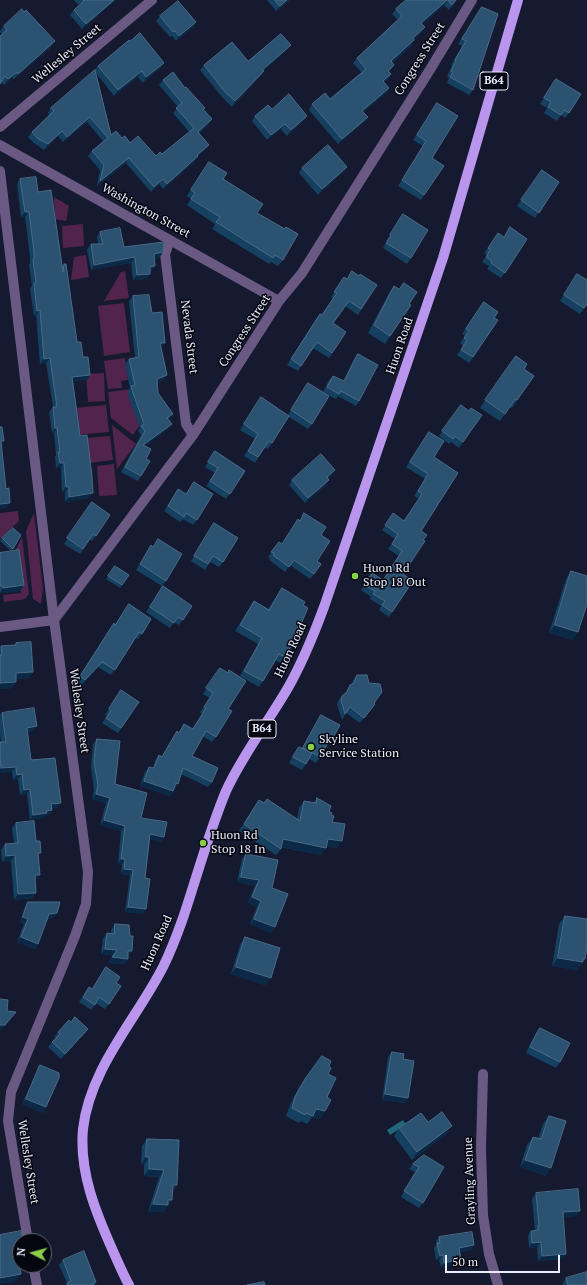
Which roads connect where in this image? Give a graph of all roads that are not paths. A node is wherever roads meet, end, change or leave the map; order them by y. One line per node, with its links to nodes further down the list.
1 (152, 0): 4 (street, Wellesley Street)
2 (472, 0): 8 (street, Congress Street)
3 (518, 0): 16 (main road, Huon Road / B64)
4 (0, 127)
5 (0, 144): 7 (street, Washington Street)
6 (0, 172): 10 (street, Wellesley Street)
7 (170, 240): 8 (street, Washington Street); 9 (street, Nevada Street)
8 (279, 301): 9 (street, Congress Street)
9 (193, 436): 10 (street, Congress Street)
10 (54, 620): 11 (street); 13 (street, Wellesley Street)
11 (0, 627)
12 (483, 1074): 17 (street, Grayling Avenue)
13 (27, 1233)
14 (35, 1273): 15 (street)
15 (37, 1285)
16 (129, 1285)
17 (498, 1285)

